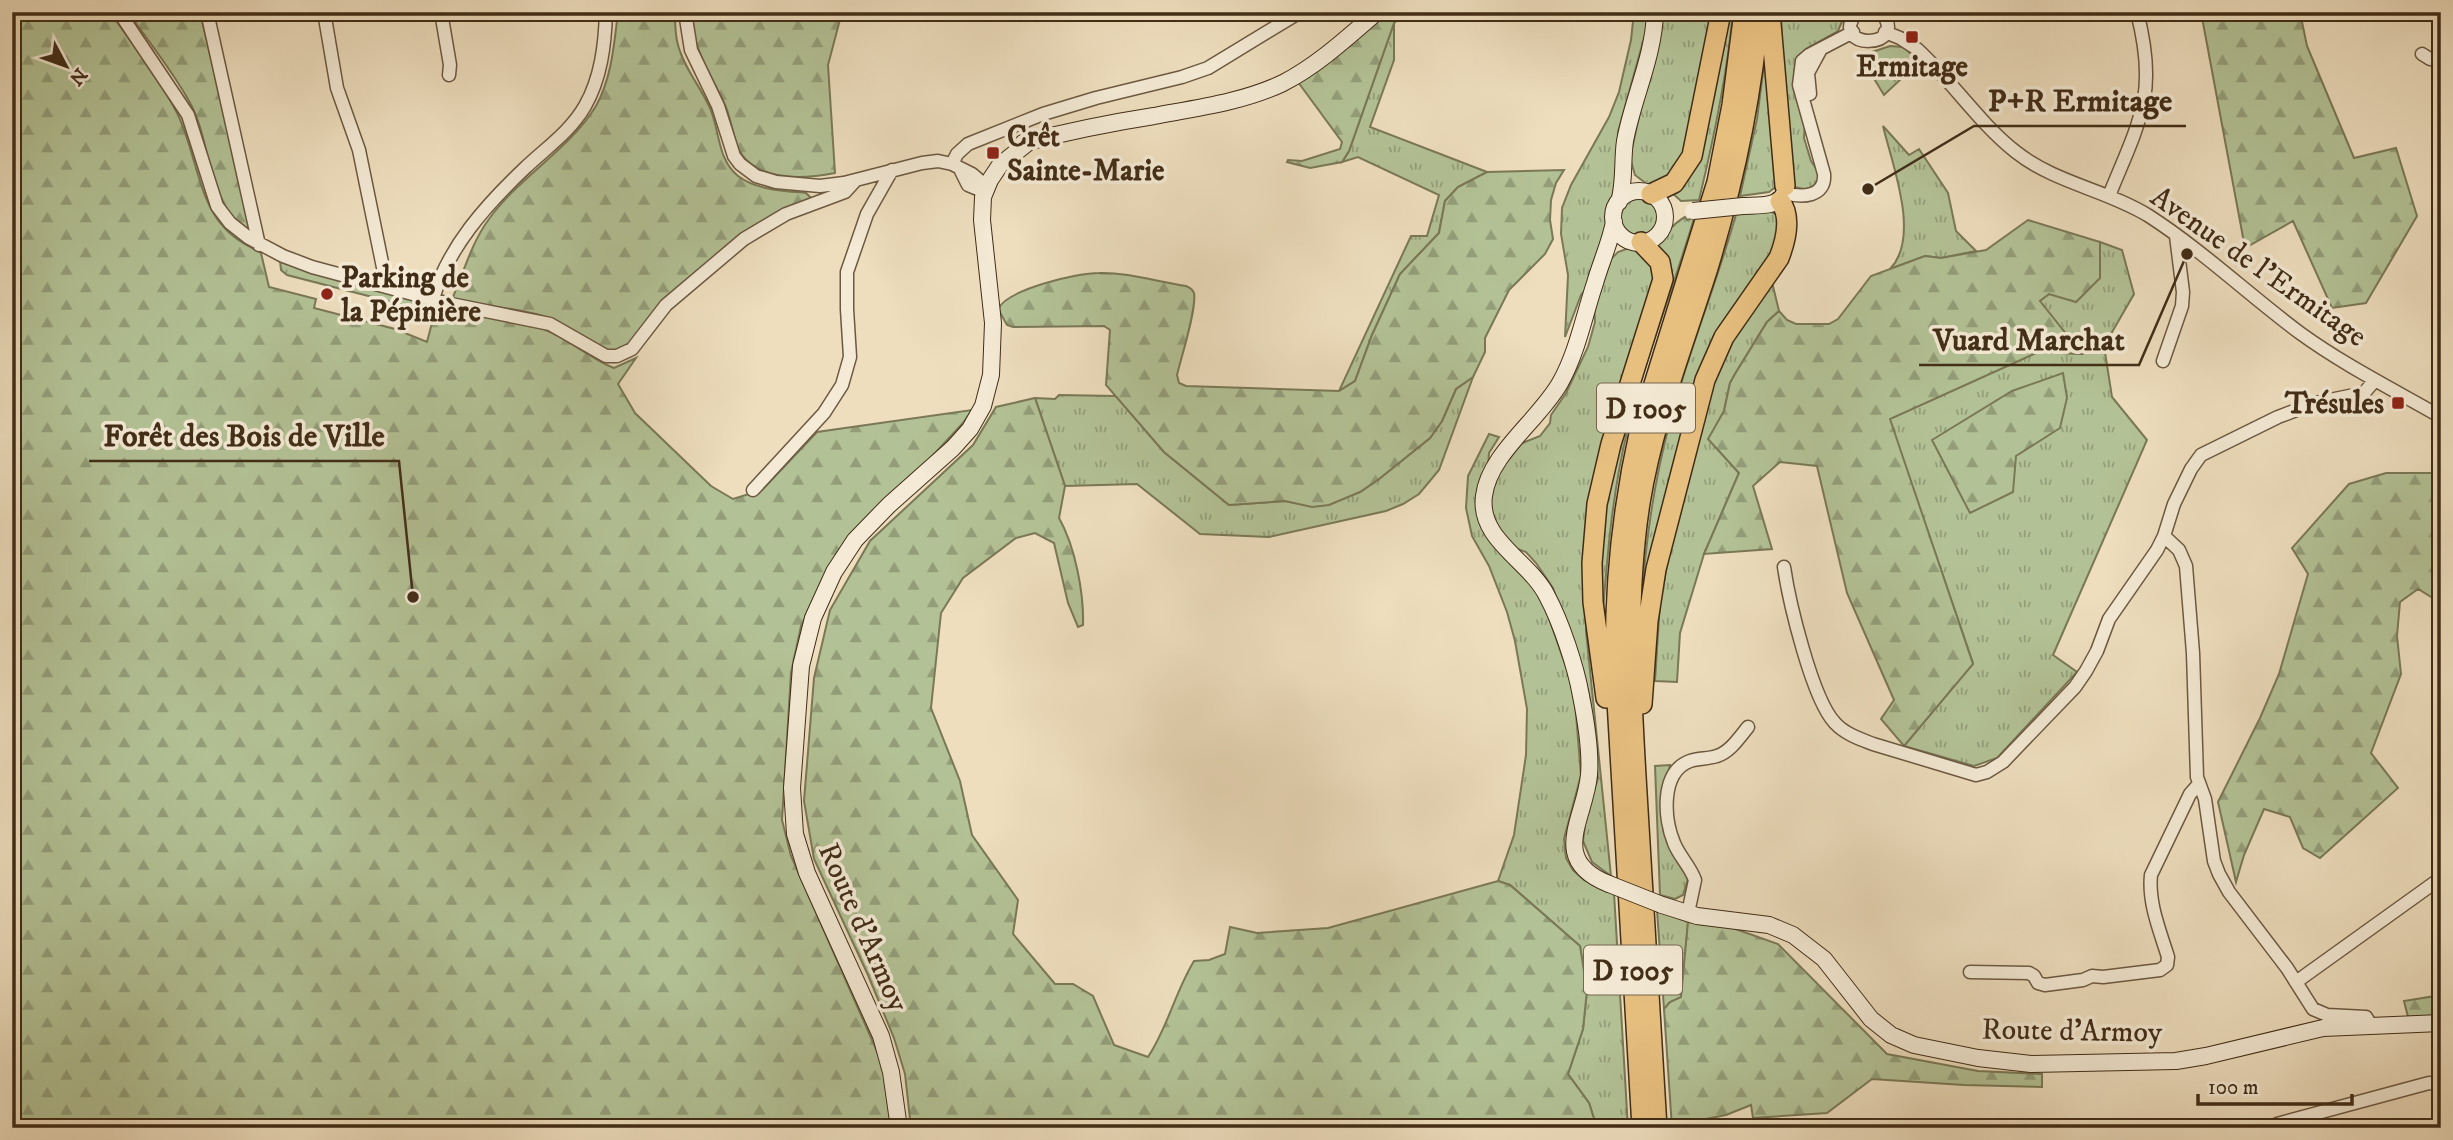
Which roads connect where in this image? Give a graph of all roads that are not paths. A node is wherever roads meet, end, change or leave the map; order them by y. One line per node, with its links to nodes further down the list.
1 (119, 12): 35 (street)
2 (206, 12): 35 (street)
3 (324, 12): 37 (street)
4 (441, 12): 21 (street)
5 (606, 12): 38 (street)
6 (685, 12): 25 (street)
7 (1300, 12): 23 (street)
8 (1377, 12): 26 (main road)
9 (1654, 12): 22 (main road)
10 (1721, 12): 27 (highway)
11 (1744, 12): 48 (highway, D 1005)
12 (1759, 12): 47 (highway, D 1005)
13 (1770, 12): 28 (highway, D 1005)
14 (1857, 12): 17 (street)
15 (2137, 12): 29 (street)
16 (1885, 14): 18 (street)
17 (1853, 32): 18 (street); 28 (street)
18 (1885, 32): 29 (street, Avenue de l'Ermitage)
19 (2422, 54): 20 (street)
20 (2441, 60)
21 (449, 75)
22 (1624, 156): 27 (main road); 30 (main road)
23 (956, 167): 24 (street); 26 (street)
24 (892, 170): 25 (street); 42 (street)
25 (855, 181): 38 (street)
26 (982, 187): 57 (main road, Route d'Armoy)
27 (1647, 193): 30 (main road); 31 (main road)
28 (1783, 193): 31 (main road, bridge); 47 (highway, D 1005)
29 (2109, 196): 33 (street, Avenue de l'Ermitage)
30 (1619, 202): 32 (main road)
31 (1665, 214): 34 (main road)
32 (1614, 222): 34 (main road); 36 (main road, Route d'Armoy)
33 (2176, 236): 39 (street); 40 (street, Avenue de l'Ermitage)
34 (1636, 242): 36 (main road, Route d'Armoy); 48 (highway, D 1005)
35 (259, 245): 37 (street)
36 (1600, 267): 50 (main road, Route d'Armoy, bridge)
37 (387, 287): 38 (street)
38 (433, 299)
39 (2163, 361)
40 (2375, 380): 41 (street, Avenue de l'Ermitage); 43 (street)
41 (2441, 417)
42 (753, 490)
43 (2164, 536): 44 (street); 46 (street)
44 (1784, 567)
45 (1748, 727): 50 (street)
46 (2198, 785): 51 (street); 52 (street)
47 (1637, 795): 59 (highway, D 1005)
48 (1623, 813): 58 (highway, D 1005)
49 (2441, 878): 52 (street)
50 (1688, 914): 54 (main road, Route d'Armoy)
51 (1970, 972)
52 (2296, 982): 54 (street)
53 (2441, 1023): 54 (main road, Route d'Armoy)
54 (2371, 1025)
55 (2440, 1084): 56 (street)
56 (2277, 1126)
57 (899, 1128)
58 (1642, 1128)
59 (1657, 1128)

